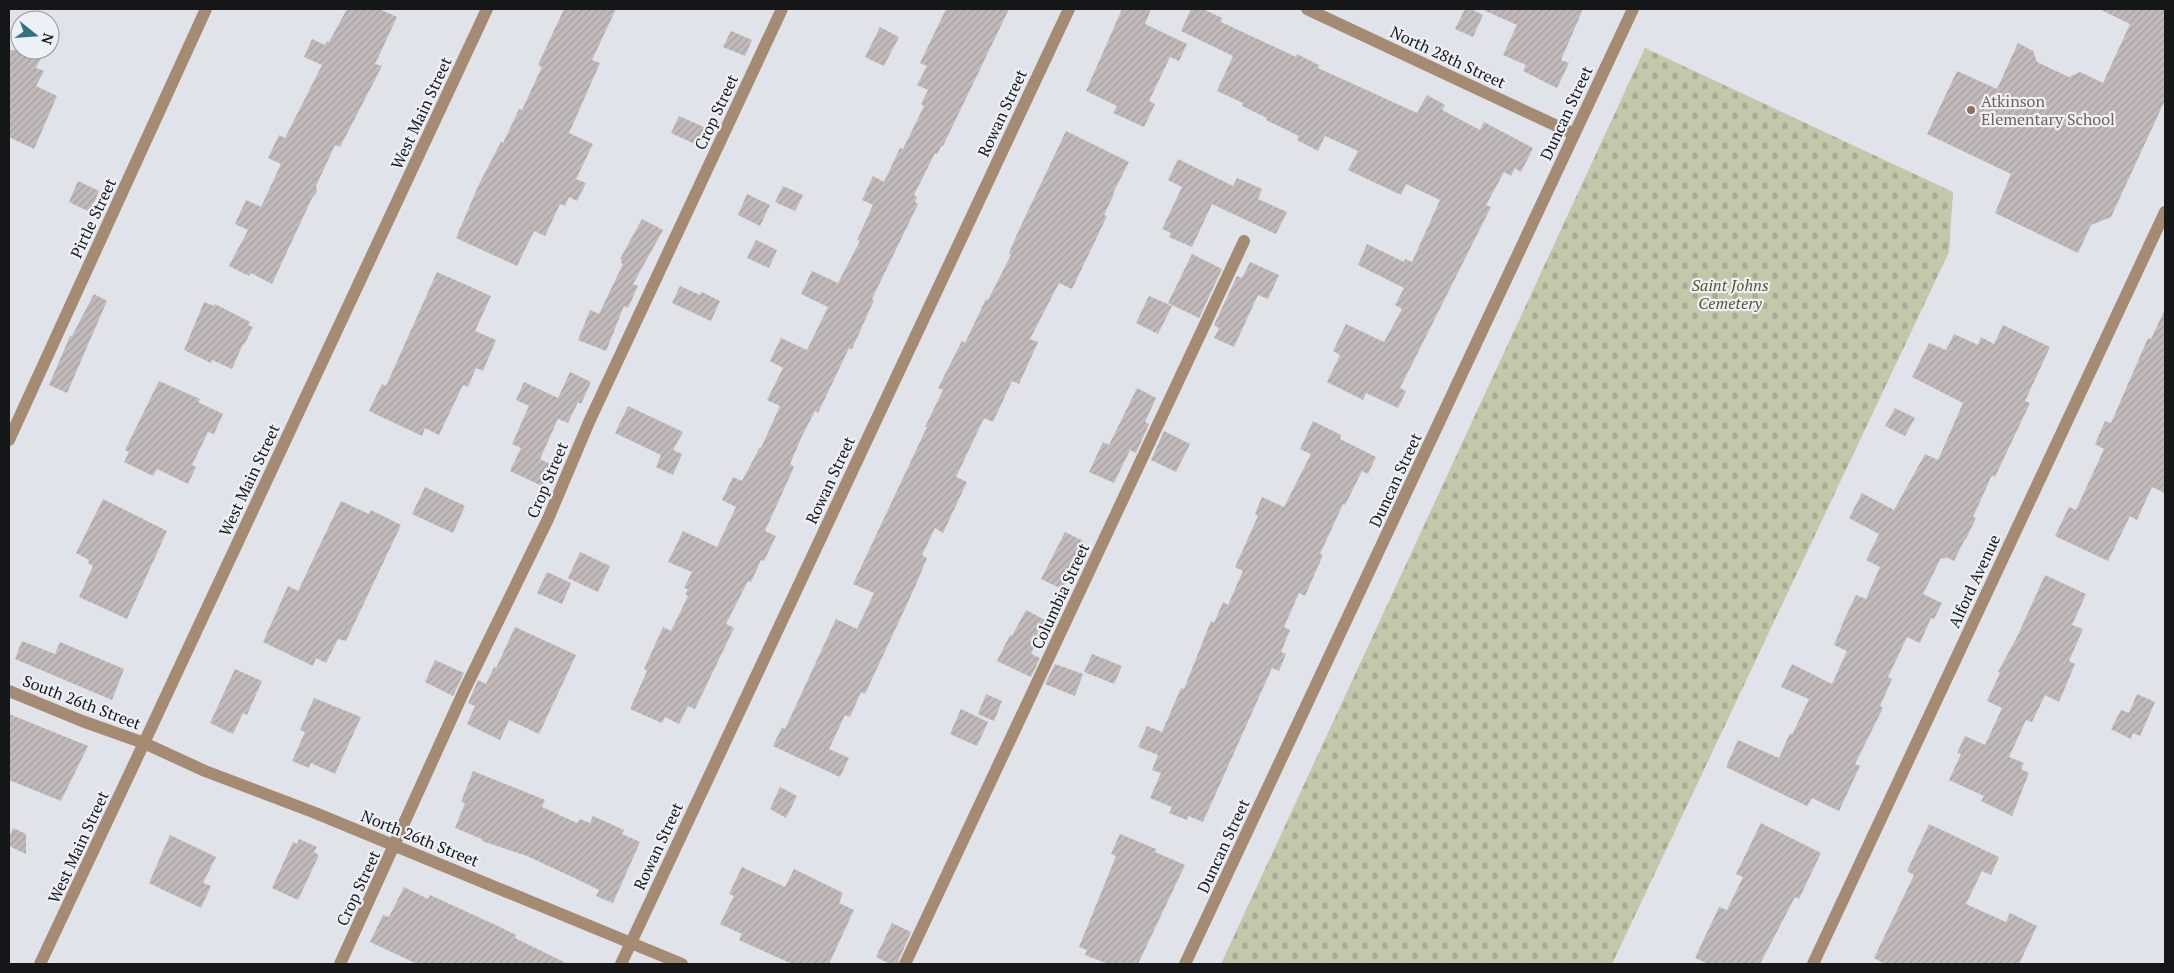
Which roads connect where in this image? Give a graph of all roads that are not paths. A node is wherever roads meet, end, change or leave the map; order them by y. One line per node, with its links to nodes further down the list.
1 (206, 9): 10 (street, Pirtle Street)
2 (487, 9): 12 (street, West Main Street)
3 (782, 9): 13 (street, Crop Street)
4 (1069, 9): 14 (street, Rowan Street)
5 (1307, 9): 7 (street, North 28th Street)
6 (1633, 9): 7 (street, Duncan Street)
7 (1574, 134): 20 (street, Duncan Street)
8 (2165, 212): 21 (street, Alford Avenue)
9 (1244, 241): 19 (street, Columbia Street)
10 (9, 440)
11 (9, 691): 12 (street, South 26th Street)
12 (144, 742): 13 (street, North 26th Street); 15 (street, West Main Street)
13 (396, 845): 14 (street, North 26th Street); 16 (street, Crop Street)
14 (631, 942): 17 (street, Rowan Street); 18 (street, North 26th Street)
15 (40, 964)
16 (340, 964)
17 (621, 964)
18 (682, 964)
19 (905, 964)
20 (1186, 964)
21 (1813, 964)

